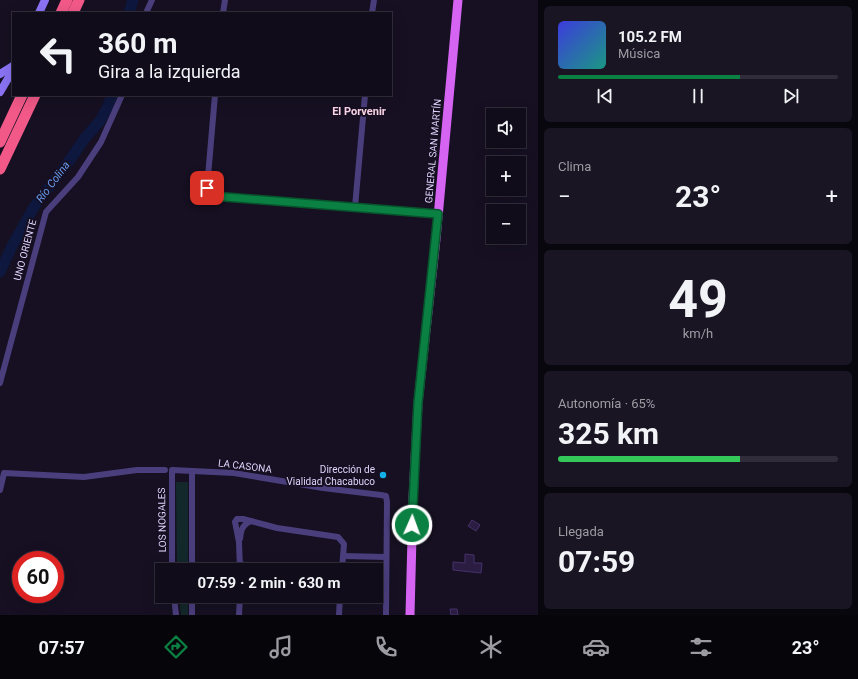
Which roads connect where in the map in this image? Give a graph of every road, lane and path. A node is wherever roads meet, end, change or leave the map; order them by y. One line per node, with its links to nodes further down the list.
1 (45, 0): 8 (street)
2 (67, 0): 9 (highway)
3 (79, 0): 10 (highway)
4 (152, 0): 11 (street)
5 (224, 0): 12 (street)
6 (374, 0): 13 (street)
7 (458, 0): 27 (main road, GENERAL SAN MARTÍN)
8 (39, 12)
9 (61, 12)
10 (73, 12)
11 (146, 12)
12 (223, 12)
13 (372, 12)
14 (12, 67): 16 (street)
15 (12, 72): 18 (street)
16 (0, 74)
17 (0, 88): 18 (street)
18 (0, 93)
19 (22, 96): 24 (highway)
20 (35, 96): 25 (highway)
21 (122, 96): 28 (street, UNO ORIENTE)
22 (215, 96): 26 (street)
23 (365, 96): 26 (street)
24 (0, 142)
25 (0, 169)
26 (355, 208): 27 (street)
27 (438, 214): 54 (main road, GENERAL SAN MARTÍN)
28 (0, 383)
29 (165, 470): 32 (street)
30 (172, 470): 31 (street, LA CASONA); 37 (street, LOS NOGALES)
31 (192, 471): 36 (street, LA CASONA); 38 (street)
32 (0, 490)
33 (250, 521): 34 (street); 34 (street); 35 (street)
34 (239, 542): 39 (street)
35 (343, 556): 36 (street); 40 (street)
36 (386, 557): 42 (street)
37 (172, 563)
38 (192, 563)
39 (240, 563)
40 (342, 563)
41 (383, 566): 42 (street)
42 (386, 566): 53 (street)
43 (175, 603): 49 (street)
44 (192, 603): 50 (street)
45 (240, 603): 51 (street)
46 (309, 603): 48 (street)
47 (339, 603): 52 (street)
48 (309, 606)
49 (176, 615)
50 (192, 615)
51 (239, 615)
52 (339, 615)
53 (386, 615)
54 (410, 615)

